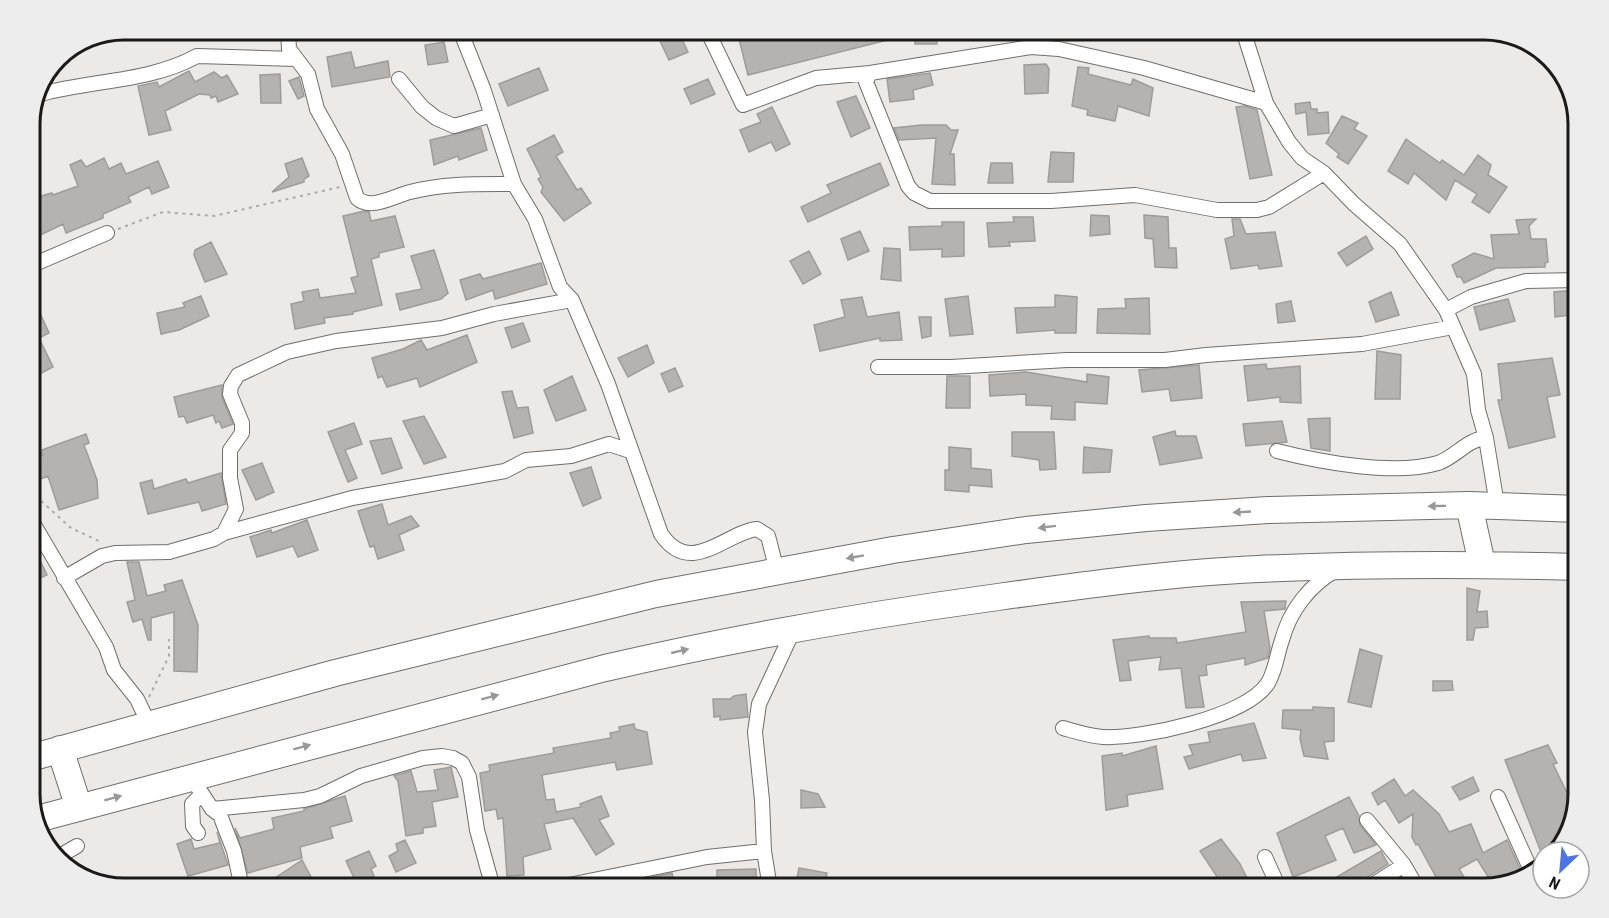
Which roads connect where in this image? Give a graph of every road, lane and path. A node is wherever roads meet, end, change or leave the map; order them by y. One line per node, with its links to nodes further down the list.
1 (289, 41): 5 (street)
2 (464, 41): 10 (street)
3 (712, 41): 6 (street)
4 (1246, 41): 9 (street)
5 (297, 59): 8 (street); 12 (street)
6 (870, 73): 9 (street); 11 (street)
7 (399, 79): 10 (street)
8 (47, 93)
9 (1266, 103): 11 (street)
10 (492, 115): 13 (street)
11 (1324, 173): 18 (street)
12 (352, 184): 13 (street); 14 (path)
13 (514, 184): 17 (street)
14 (107, 233): 15 (street)
15 (41, 261)
16 (1568, 280): 18 (street)
17 (573, 300): 22 (street); 28 (street)
18 (1446, 310): 19 (street)
19 (1453, 327): 20 (street); 21 (street)
20 (878, 366)
21 (1486, 438): 23 (street); 26 (street)
22 (630, 451): 28 (street); 35 (street)
23 (1277, 451)
24 (41, 501): 30 (path)
25 (1469, 505): 26 (highway); 31 (highway); 35 (highway, one-way to 35)
26 (1497, 506): 27 (highway)
27 (1568, 509)
28 (224, 533): 30 (street)
29 (41, 537): 36 (street)
30 (115, 553): 36 (street)
31 (1482, 564): 32 (highway); 33 (highway)
32 (1341, 567): 34 (highway); 37 (street)
33 (1568, 567)
34 (1306, 568): 37 (street); 38 (highway)
35 (777, 571): 40 (highway)
36 (64, 578): 40 (street)
37 (1308, 593): 41 (street)
38 (793, 631): 44 (highway, one-way to 38); 52 (street)
39 (169, 639): 40 (path)
40 (145, 716): 42 (highway)
41 (1063, 728)
42 (60, 749): 43 (highway); 46 (highway)
43 (41, 755)
44 (196, 785): 46 (highway, one-way to 44); 47 (street); 50 (street)
45 (1498, 797): 56 (street)
46 (79, 807): 48 (highway)
47 (212, 808): 57 (street); 58 (street)
48 (44, 817)
49 (1367, 820): 55 (street)
50 (198, 833)
51 (77, 846): 53 (street)
52 (764, 851): 59 (street); 60 (street)
53 (65, 853)
54 (1265, 857): 61 (street)
55 (1404, 865): 62 (street); 63 (street)
56 (1529, 865)
57 (239, 878)
58 (490, 878)
59 (631, 878)
60 (768, 878)
61 (1274, 878)
62 (1384, 878)
63 (1411, 878)

